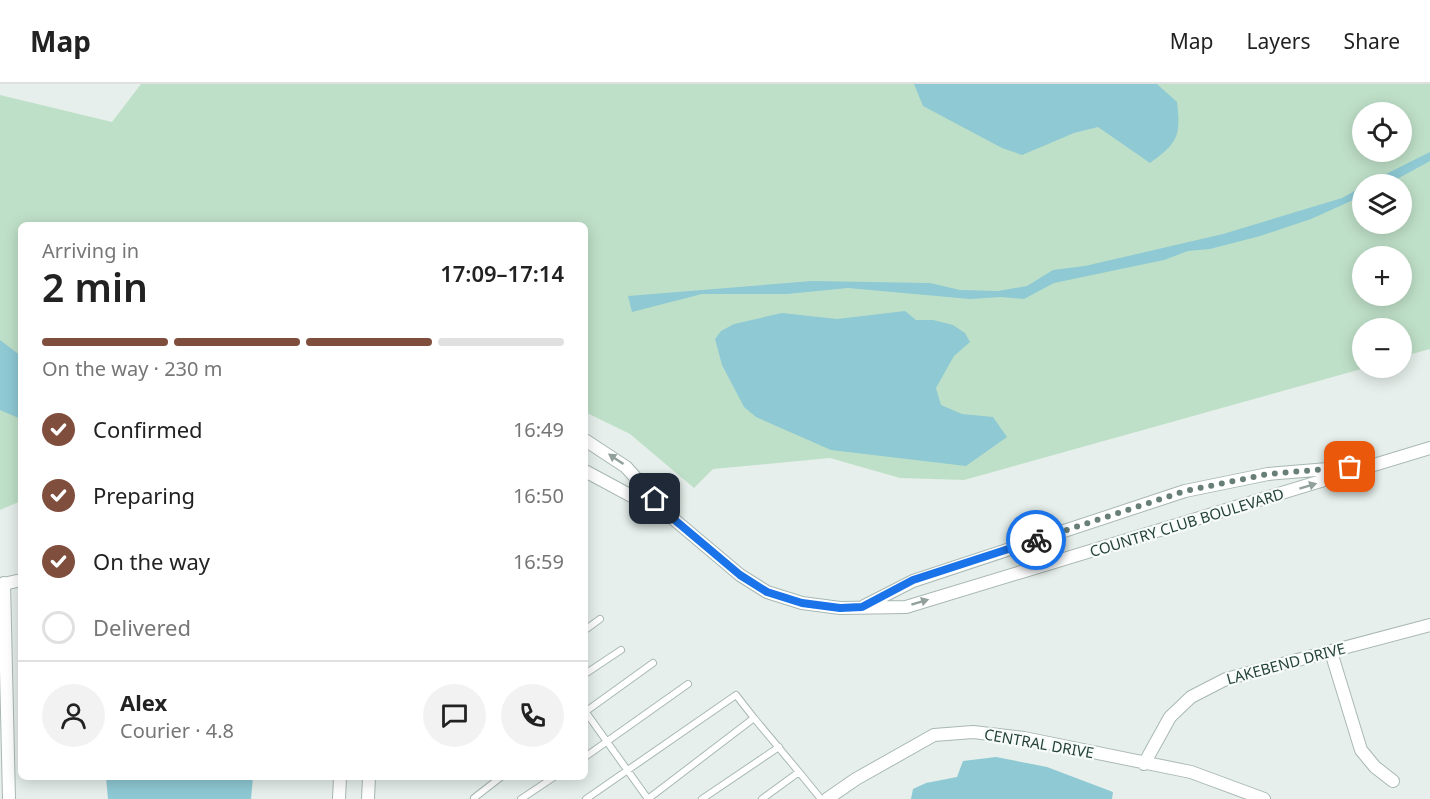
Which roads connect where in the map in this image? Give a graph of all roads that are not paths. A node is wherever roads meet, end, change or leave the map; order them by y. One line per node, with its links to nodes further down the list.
1 (588, 442): 5 (street, COUNTRY CLUB BOULEVARD, one-way to 1)
2 (1430, 448): 3 (street, COUNTRY CLUB BOULEVARD)
3 (1371, 465): 8 (street, COUNTRY CLUB BOULEVARD, one-way to 3); 8 (street, COUNTRY CLUB BOULEVARD)
4 (588, 473): 5 (street, COUNTRY CLUB BOULEVARD)
5 (670, 516): 8 (street, COUNTRY CLUB BOULEVARD)
6 (18, 581): 7 (street)
7 (2, 584): 32 (street)
8 (862, 607)
9 (600, 620): 11 (lane)
10 (1430, 625): 13 (street, LAKEBEND DRIVE)
11 (588, 628)
12 (621, 650): 15 (lane)
13 (1331, 652): 23 (street, LAKEBEND DRIVE); 30 (street)
14 (653, 663): 17 (lane)
15 (588, 672)
16 (688, 684): 20 (lane)
17 (588, 709)
18 (588, 715): 20 (lane)
19 (754, 718): 21 (lane); 24 (lane); 37 (lane)
20 (608, 742): 22 (lane); 24 (lane)
21 (779, 747): 25 (lane); 38 (lane)
22 (588, 755)
23 (1144, 764): 41 (street, CENTRAL DRIVE); 42 (street, CENTRAL DRIVE)
24 (627, 770): 36 (lane); 37 (lane)
25 (799, 772): 39 (lane); 40 (lane)
26 (340, 780): 33 (street)
27 (369, 780): 34 (street)
28 (497, 780): 31 (lane)
29 (550, 780): 35 (lane)
30 (1393, 781)
31 (474, 798)
32 (9, 799)
33 (339, 799)
34 (368, 799)
35 (521, 799)
36 (586, 799)
37 (648, 799)
38 (702, 799)
39 (762, 799)
40 (821, 799)
41 (827, 799)
42 (1264, 799)

